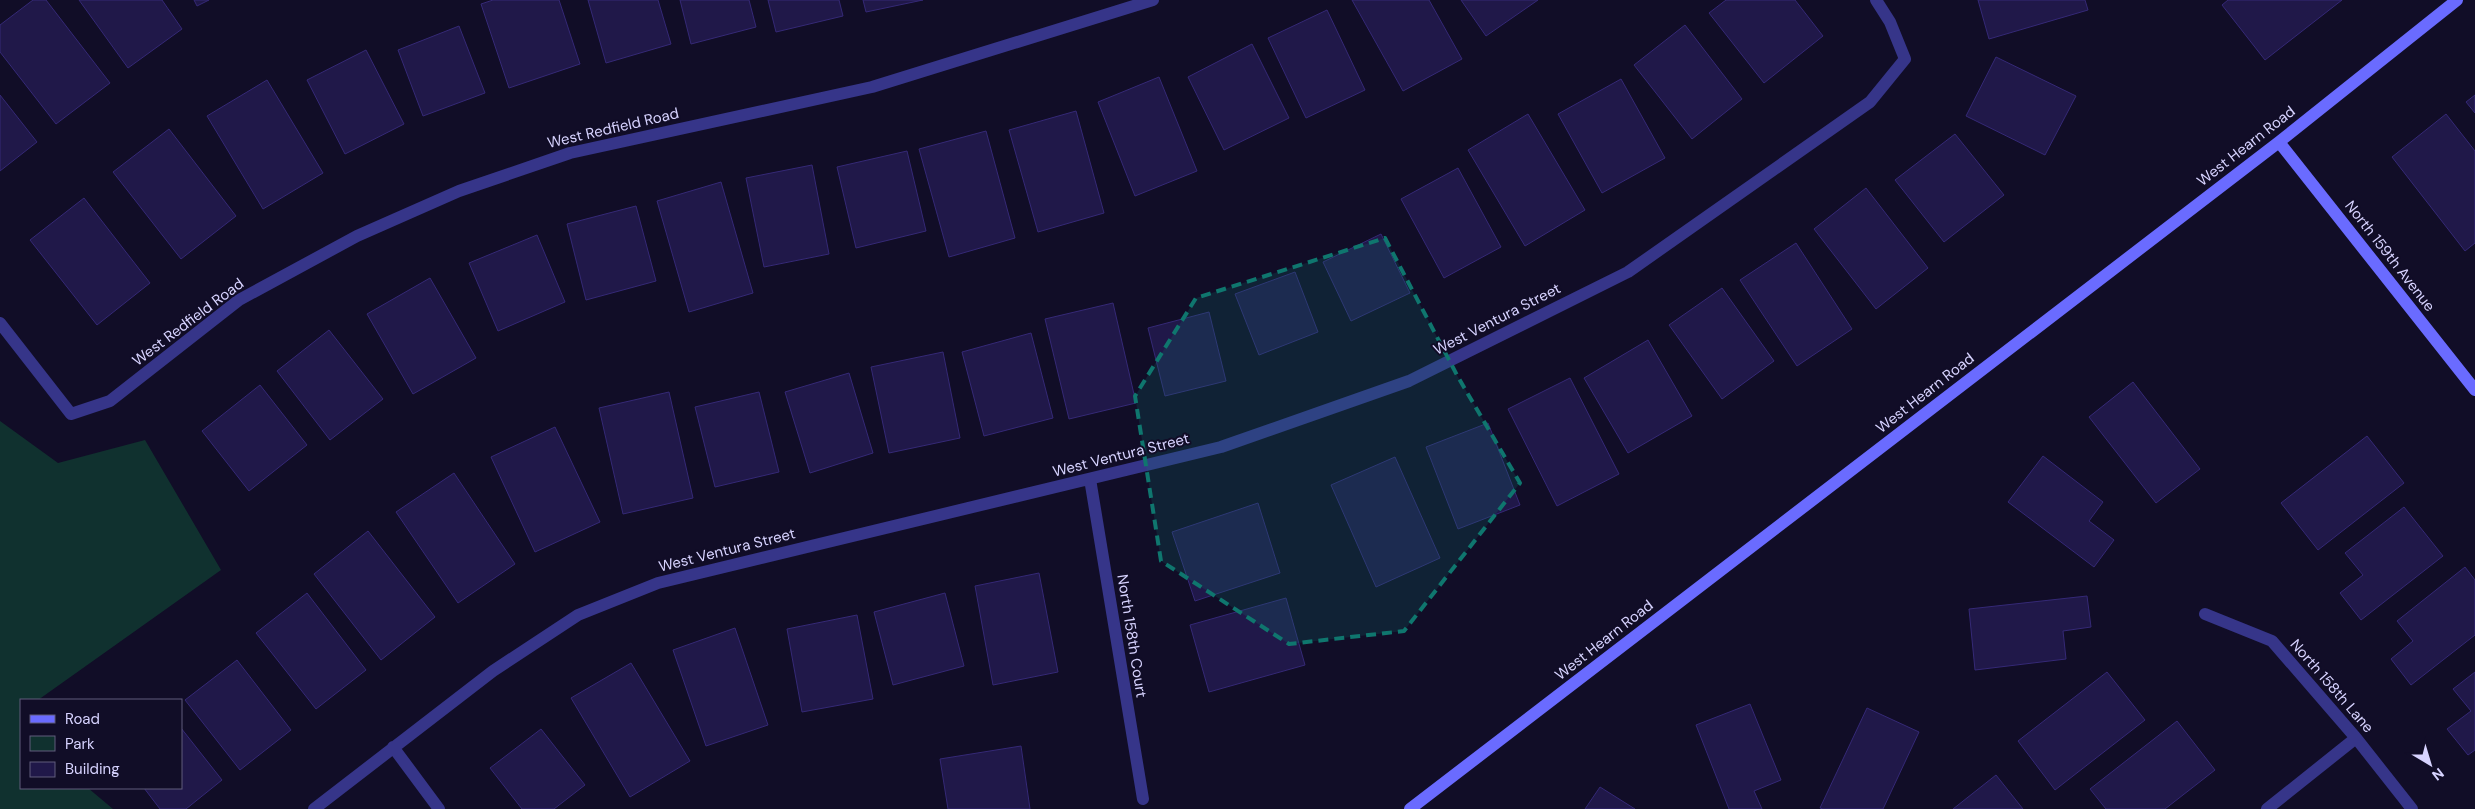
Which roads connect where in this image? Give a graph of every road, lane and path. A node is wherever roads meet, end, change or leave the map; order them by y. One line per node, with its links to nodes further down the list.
1 (1153, 0): 5 (street, West Redfield Road)
2 (1876, 0): 7 (street, West Ventura Street)
3 (2454, 1): 4 (street, West Hearn Road)
4 (2279, 142): 6 (street, North 159th Avenue); 14 (street, West Hearn Road)
5 (0, 323)
6 (2475, 390)
7 (1090, 479): 10 (street, West Ventura Street); 11 (street, North 158th Court)
8 (2205, 614): 9 (street, North 158th Lane)
9 (2356, 738): 15 (street); 16 (street, North 158th Lane)
10 (393, 747): 12 (street, West Ventura Street); 13 (street)
11 (1143, 799)
12 (314, 809)
13 (439, 809)
14 (1410, 809)
15 (2267, 809)
16 (2412, 809)

